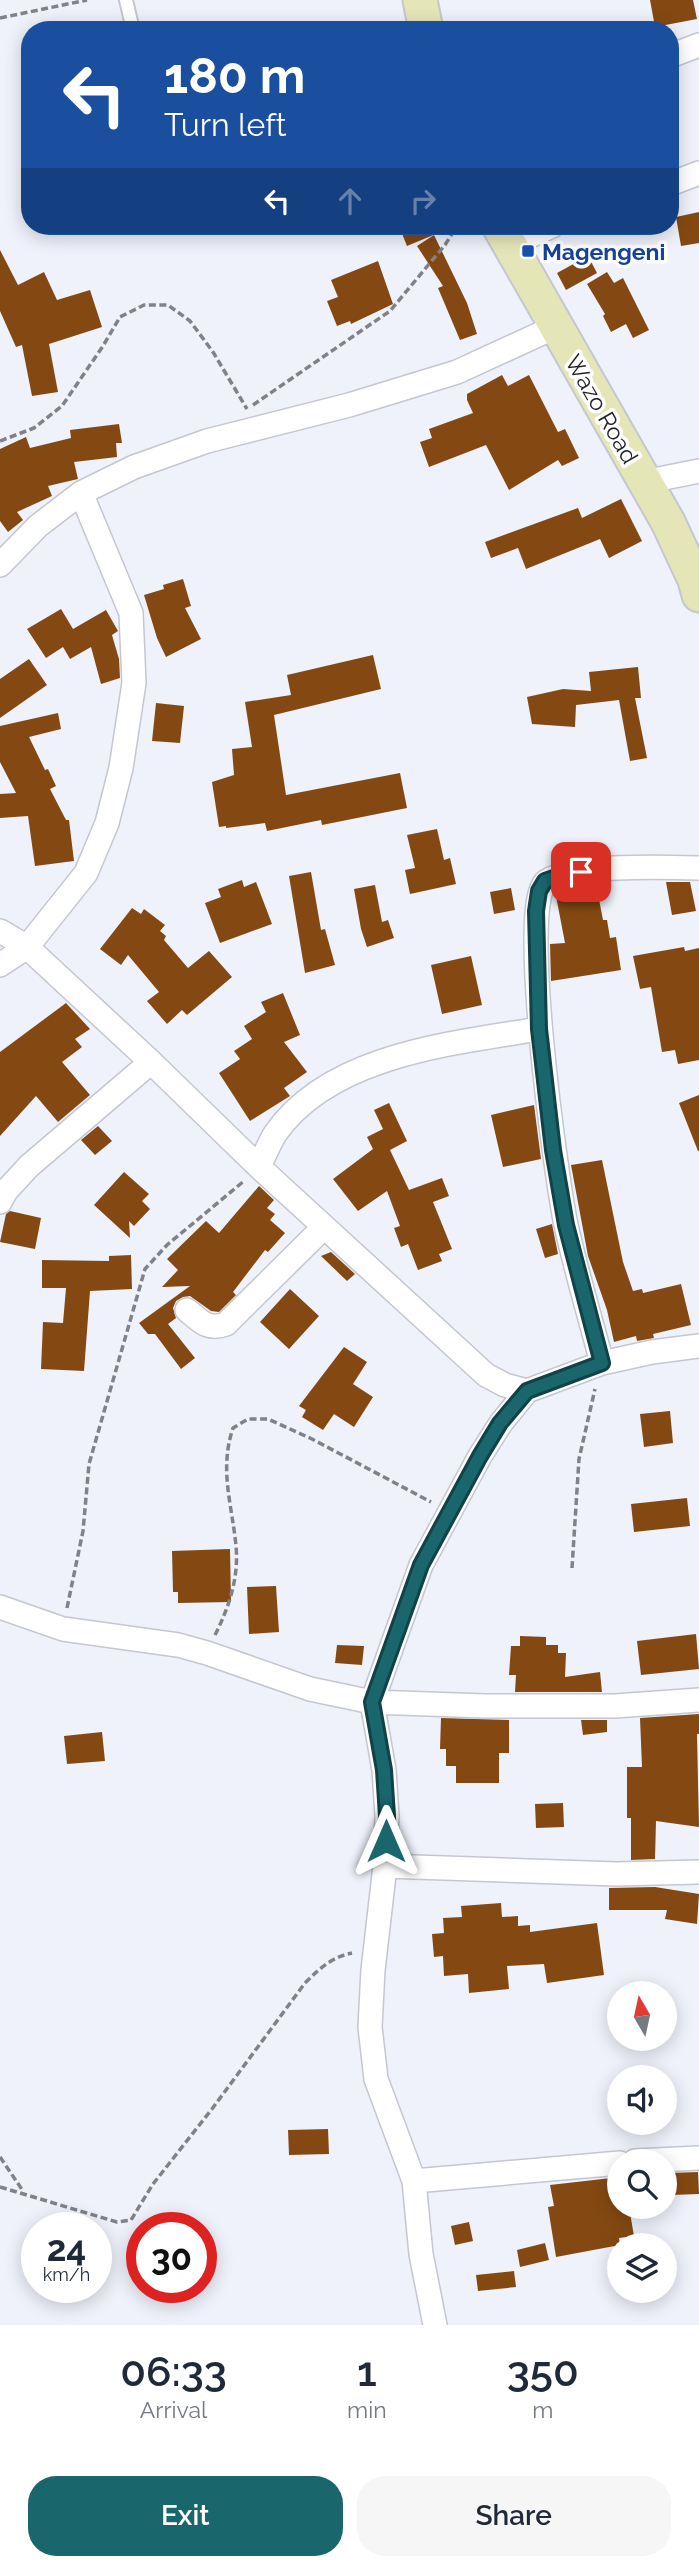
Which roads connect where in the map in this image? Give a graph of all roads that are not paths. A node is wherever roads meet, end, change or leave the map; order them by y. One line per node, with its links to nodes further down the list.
1 (126, 0): 3 (lane)
2 (420, 0): 4 (main road)
3 (130, 21)
4 (424, 21)
5 (699, 45): 6 (street)
6 (679, 53)
7 (699, 173): 8 (street)
8 (679, 181)
9 (503, 236): 10 (main road, Wazo Road)
10 (555, 327): 12 (main road, Wazo Road); 13 (street)
11 (699, 471): 12 (street)
12 (644, 482): 15 (main road, Wazo Road)
13 (81, 493): 14 (street); 18 (street)
14 (0, 565)
15 (699, 595)
16 (699, 868): 20 (street)
17 (0, 931): 18 (street)
18 (27, 947): 19 (street); 21 (street)
19 (0, 965)
20 (539, 1029): 22 (street); 27 (street)
21 (151, 1062): 22 (street); 23 (street)
22 (259, 1167): 24 (street)
23 (0, 1202)
24 (324, 1227): 25 (street); 28 (street)
25 (187, 1310)
26 (699, 1346): 27 (street)
27 (602, 1363): 28 (street)
28 (527, 1391): 31 (street)
29 (0, 1607): 31 (street)
30 (699, 1700): 31 (street)
31 (372, 1702): 32 (street)
32 (385, 1866): 33 (street); 37 (street)
33 (699, 1871)
34 (699, 2158): 35 (street)
35 (677, 2159)
36 (607, 2164): 37 (street)
37 (414, 2181): 38 (street)
38 (435, 2325)

